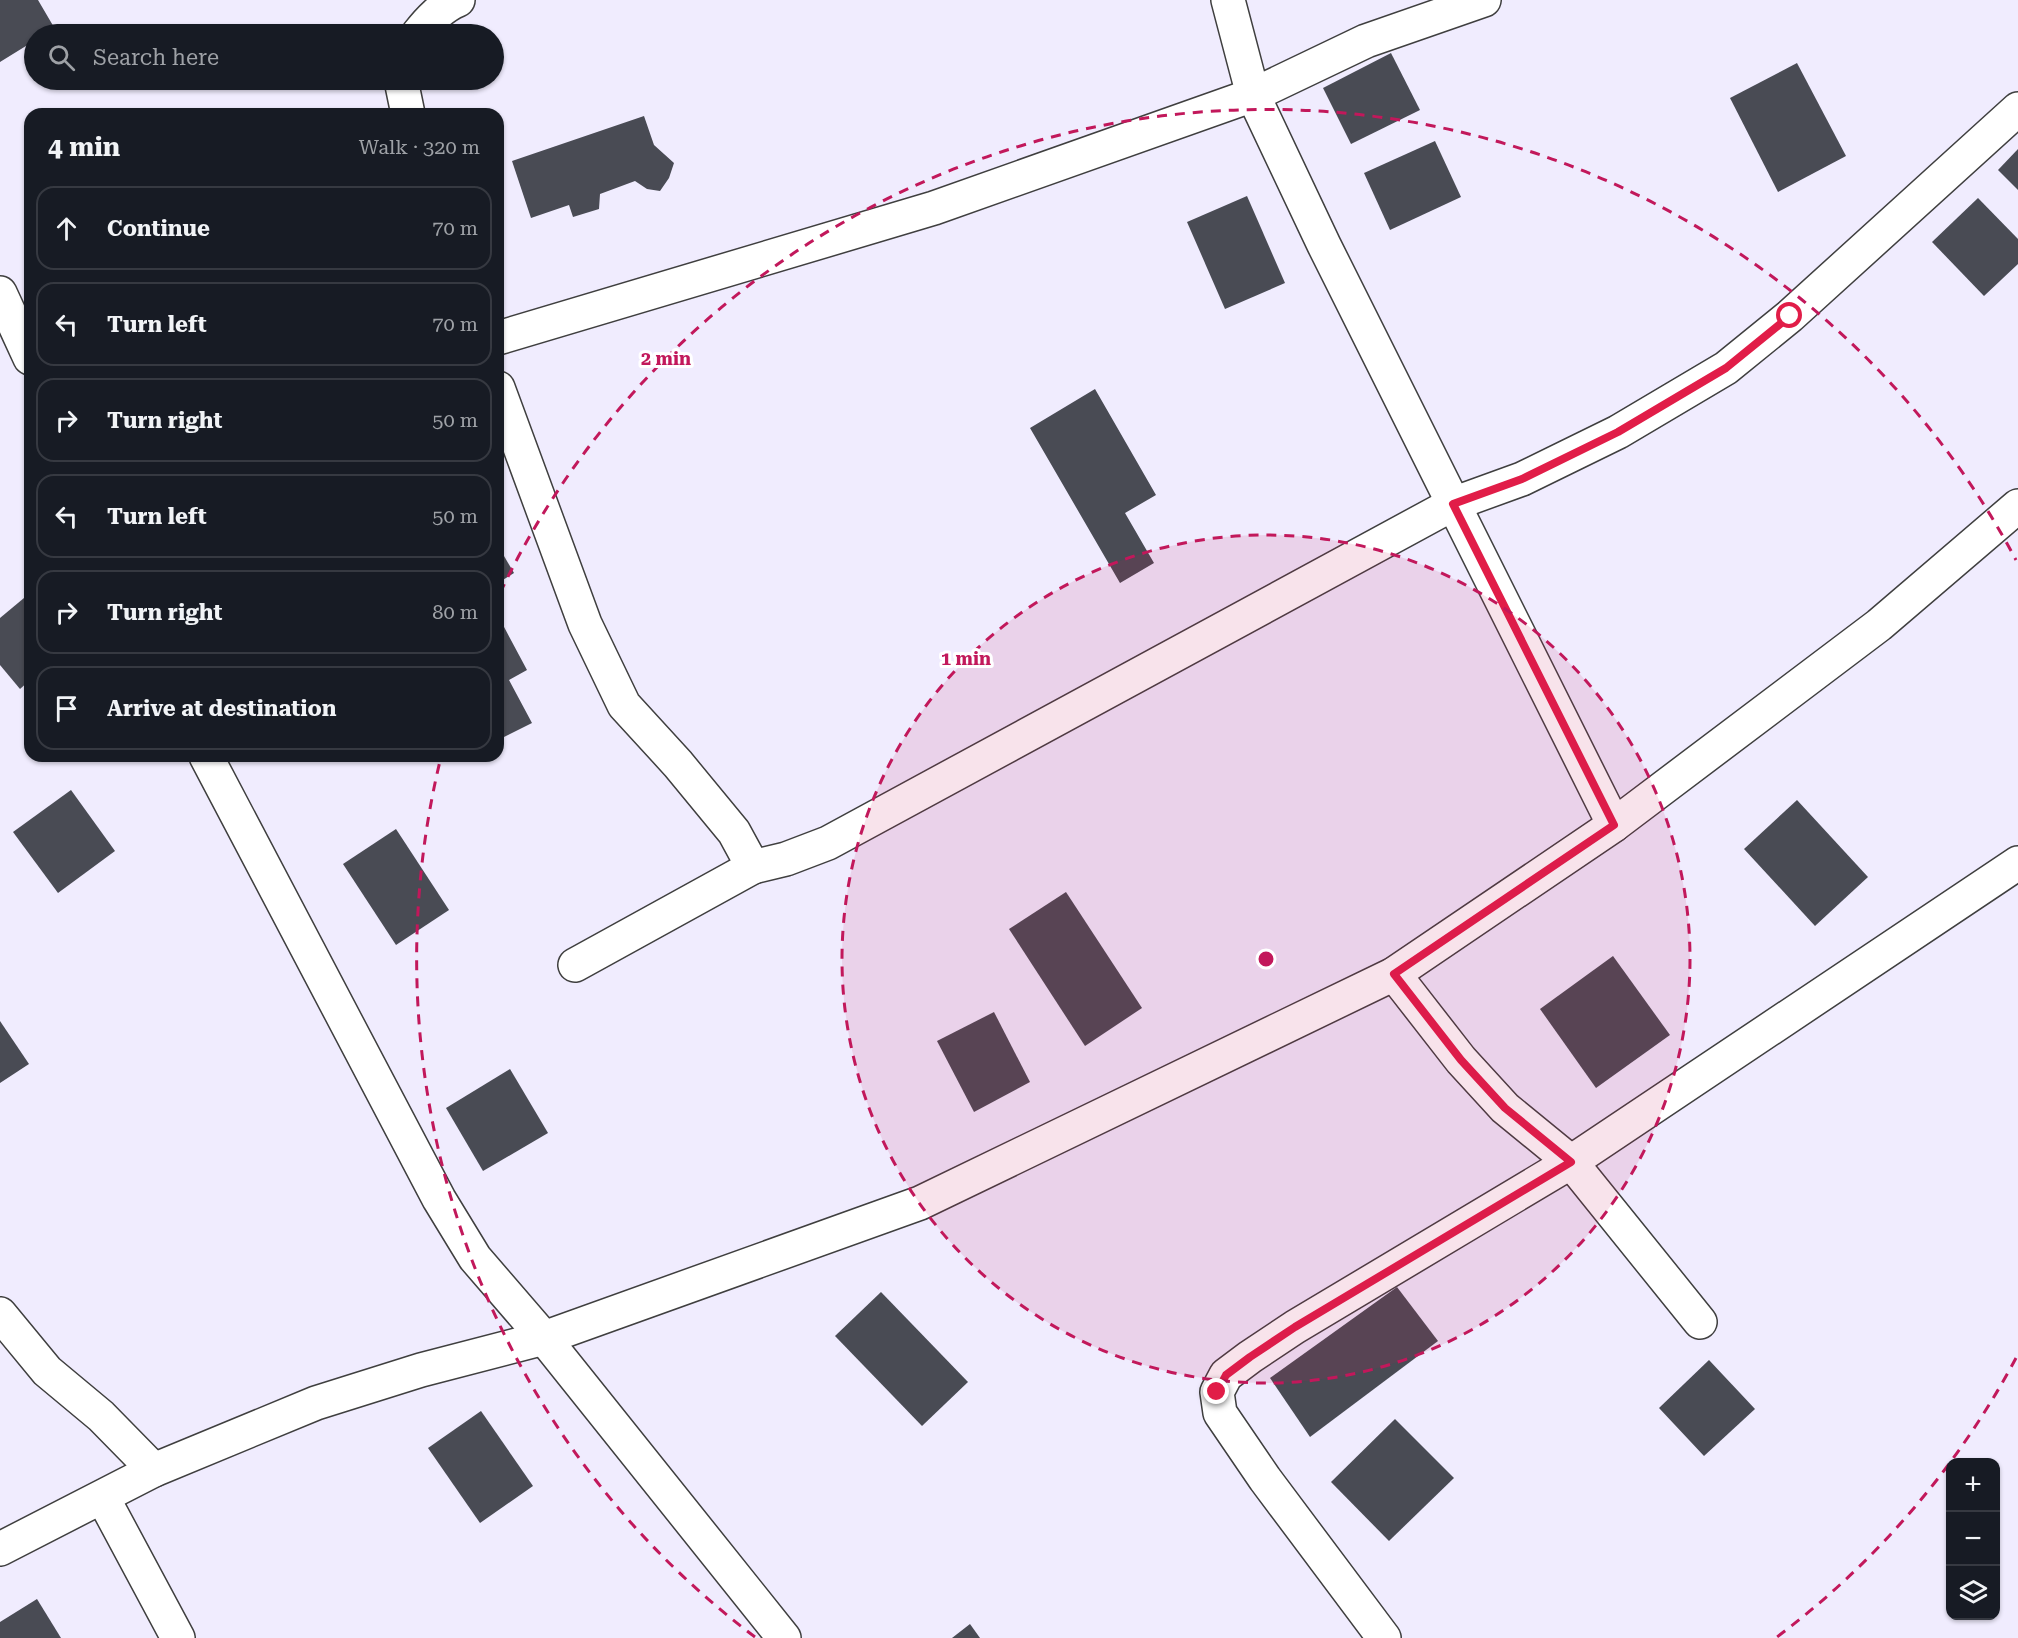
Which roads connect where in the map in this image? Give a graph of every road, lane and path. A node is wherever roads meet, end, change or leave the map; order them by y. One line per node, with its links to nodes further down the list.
1 (458, 0): 4 (street)
2 (1228, 0): 6 (street)
3 (1484, 0): 6 (street)
4 (425, 24)
5 (403, 90): 7 (street)
6 (1253, 95): 10 (street); 13 (street)
7 (407, 108)
8 (2018, 109): 13 (street)
9 (0, 293): 11 (street)
10 (504, 336)
11 (24, 345)
12 (504, 404): 18 (street)
13 (1453, 504): 16 (street); 18 (street)
14 (2018, 506): 16 (street)
15 (209, 762): 24 (street)
16 (1614, 825): 20 (street)
17 (2018, 863): 21 (street)
18 (753, 867): 19 (street)
19 (575, 965)
20 (1394, 974): 21 (street); 24 (street)
21 (1571, 1162): 23 (street); 30 (street)
22 (0, 1314): 25 (street)
23 (1700, 1322)
24 (543, 1338): 25 (street); 29 (street)
25 (154, 1470): 26 (street)
26 (103, 1498): 27 (street); 28 (street)
27 (0, 1549)
28 (178, 1638)
29 (784, 1638)
30 (1384, 1638)

